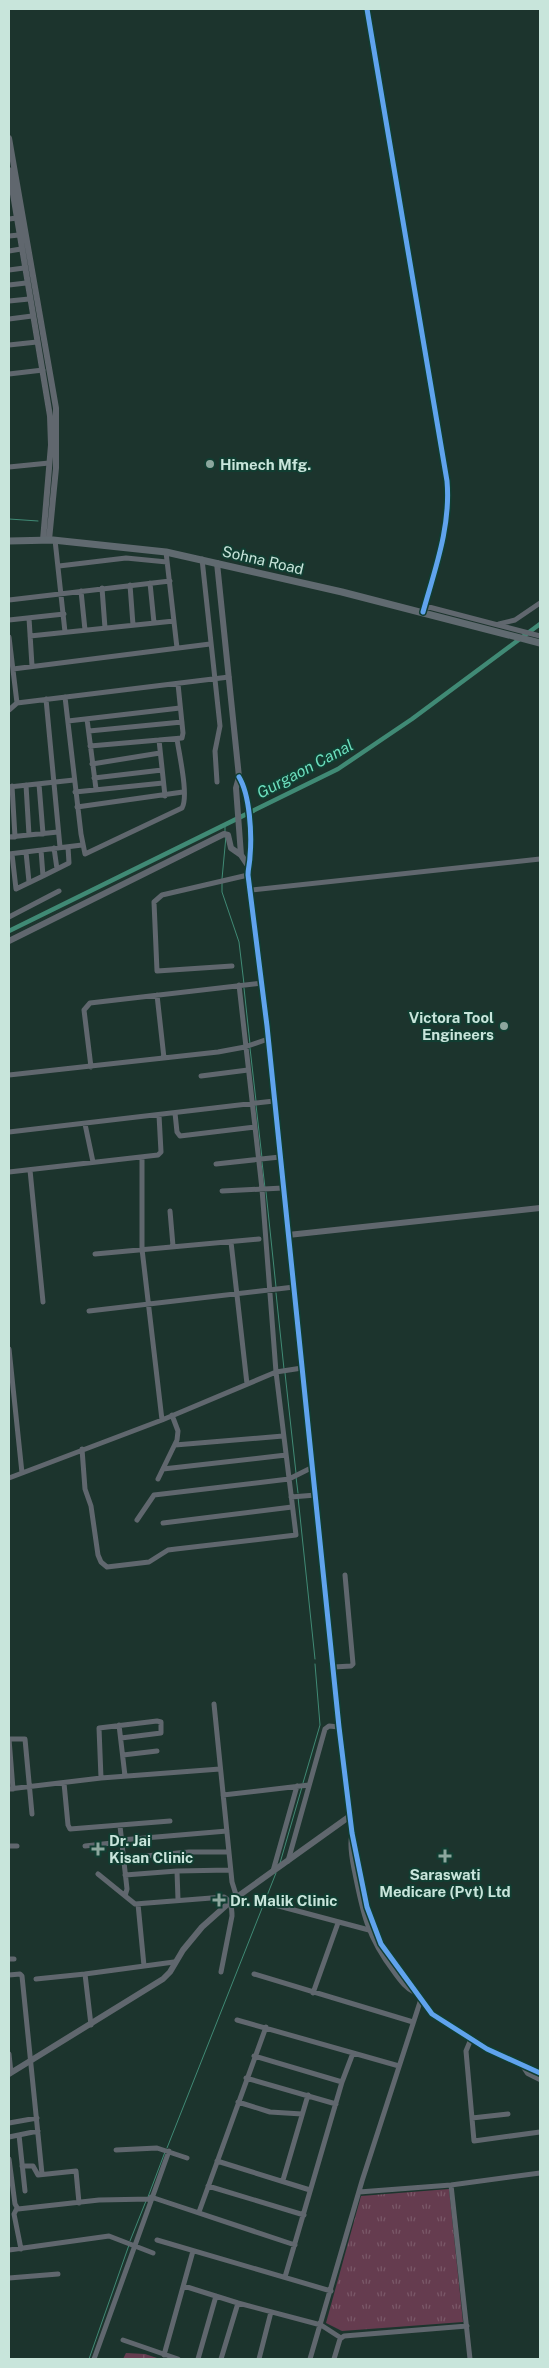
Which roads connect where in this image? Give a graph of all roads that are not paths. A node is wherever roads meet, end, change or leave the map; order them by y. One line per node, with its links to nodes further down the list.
1 (367, 9): 41 (street)
2 (9, 138): 25 (street)
3 (9, 173): 4 (street)
4 (12, 205): 5 (street)
5 (17, 218): 6 (street); 7 (street)
6 (9, 219)
7 (19, 234): 8 (street); 9 (street)
8 (9, 236)
9 (21, 249): 10 (street); 11 (street)
10 (9, 251)
11 (24, 268): 12 (street); 13 (street)
12 (9, 270)
13 (26, 283): 14 (street); 15 (street)
14 (9, 285)
15 (29, 299): 16 (street); 17 (street)
16 (9, 302)
17 (32, 316): 18 (street); 19 (street)
18 (9, 319)
19 (37, 342): 20 (street); 21 (street)
20 (9, 345)
21 (43, 370): 22 (street); 23 (street)
22 (9, 374)
23 (49, 463): 24 (street); 25 (street)
24 (9, 467)
25 (47, 527): 26 (street)
26 (49, 540): 27 (main road, Sohna Road); 28 (main road, Sohna Road); 32 (street)
27 (9, 541)
28 (166, 552): 29 (main road, Sohna Road); 30 (street)
29 (202, 559): 31 (main road, Sohna Road); 57 (street)
30 (167, 562): 32 (street); 33 (street)
31 (217, 563): 41 (main road, Sohna Road); 61 (street)
32 (59, 566): 38 (street)
33 (170, 581): 34 (street); 45 (street)
34 (150, 583): 35 (street); 46 (street)
35 (130, 585): 36 (street); 47 (street)
36 (102, 588): 37 (street); 49 (street)
37 (81, 591): 38 (street); 50 (street)
38 (62, 593): 39 (street); 42 (street)
39 (9, 600)
40 (540, 603): 48 (street)
41 (424, 609): 48 (street); 55 (main road, Sohna Road)
42 (64, 614): 43 (street); 51 (street)
43 (29, 618): 44 (street); 53 (street)
44 (9, 620)
45 (174, 621): 46 (street); 58 (street)
46 (154, 623): 47 (street)
47 (133, 625): 49 (street)
48 (496, 625): 55 (street)
49 (105, 628): 50 (street)
50 (85, 630): 51 (street)
51 (65, 632): 53 (street)
52 (9, 636): 60 (street)
53 (30, 636): 59 (street)
54 (540, 636): 55 (street)
55 (531, 638): 56 (main road, Sohna Road)
56 (540, 642)
57 (210, 644): 58 (street); 62 (street)
58 (177, 648): 59 (street)
59 (32, 666): 60 (street)
60 (13, 669): 67 (street)
61 (229, 677): 62 (street); 80 (street)
62 (215, 679): 63 (street); 84 (street)
63 (178, 684): 64 (street); 68 (street)
64 (65, 697): 66 (street); 71 (street)
65 (9, 698): 67 (street)
66 (46, 698): 67 (street); 83 (street)
67 (17, 700): 69 (street)
68 (180, 708): 70 (street); 72 (street)
69 (9, 710)
70 (86, 719): 71 (street); 73 (street)
71 (68, 721): 82 (street)
72 (182, 722): 73 (street); 74 (street)
73 (88, 731): 76 (street)
74 (177, 739): 75 (street); 91 (street)
75 (160, 740): 76 (street); 77 (street)
76 (90, 746): 78 (street)
77 (160, 753): 78 (street); 79 (street)
78 (92, 764): 81 (street)
79 (162, 770): 81 (street); 85 (street)
80 (239, 777): 105 (street); 107 (street)
81 (94, 778): 89 (street)
82 (74, 780): 83 (street); 90 (street)
83 (54, 782): 86 (street); 94 (street)
84 (217, 782)
85 (163, 783): 89 (street); 92 (street)
86 (39, 784): 87 (street); 95 (street)
87 (26, 785): 88 (street); 96 (street)
88 (10, 787): 97 (street)
89 (96, 789): 90 (street)
90 (75, 792): 93 (street)
91 (183, 792): 92 (street); 98 (street)
92 (165, 796): 93 (street)
93 (77, 807): 98 (street)
94 (58, 832): 95 (street); 100 (street)
95 (43, 834): 96 (street)
96 (29, 835): 97 (street)
97 (12, 837)
98 (82, 845): 99 (street)
99 (68, 846): 100 (street); 109 (street)
100 (60, 847): 101 (street)
101 (54, 848): 102 (street); 109 (street)
102 (41, 850): 103 (street); 111 (street)
103 (26, 852): 104 (street); 113 (street)
104 (10, 854): 108 (street)
105 (241, 855): 107 (street); 119 (street)
106 (540, 859): 115 (street)
107 (248, 864): 110 (street)
108 (11, 868): 112 (street)
109 (57, 869): 111 (street)
110 (248, 875): 115 (street); 120 (street)
111 (43, 876): 113 (street)
112 (11, 882): 114 (street)
113 (29, 882): 114 (street)
114 (16, 889): 117 (street)
115 (251, 890): 121 (street)
116 (60, 891): 118 (street)
117 (9, 892)
118 (9, 916)
119 (9, 941)
120 (232, 966)
121 (262, 983): 122 (street); 124 (street)
122 (243, 985): 123 (street); 125 (street)
123 (157, 995): 126 (street); 127 (street)
124 (268, 1039): 125 (street); 131 (street)
125 (249, 1046): 126 (street); 128 (street)
126 (164, 1058): 127 (street)
127 (90, 1067): 129 (street)
128 (248, 1070): 130 (street); 132 (street)
129 (9, 1075)
130 (200, 1076)
131 (274, 1101): 132 (street); 139 (street)
132 (255, 1104): 133 (street); 136 (street)
133 (175, 1113): 134 (street); 136 (street)
134 (159, 1115): 135 (street); 138 (street)
135 (85, 1124): 137 (street); 141 (street)
136 (255, 1127): 140 (street)
137 (9, 1132)
138 (142, 1157): 141 (street); 154 (street)
139 (280, 1157): 140 (street); 145 (street)
140 (261, 1159): 142 (street); 146 (street)
141 (92, 1162): 143 (street)
142 (216, 1164)
143 (30, 1170): 144 (street); 159 (street)
144 (9, 1172)
145 (283, 1188): 146 (street); 150 (street)
146 (264, 1189): 147 (street); 157 (street)
147 (222, 1191)
148 (540, 1208): 150 (street)
149 (170, 1211): 153 (street)
150 (288, 1235): 156 (street)
151 (258, 1240): 152 (street)
152 (231, 1242): 153 (street); 158 (street)
153 (173, 1246): 154 (street)
154 (142, 1249): 155 (street); 160 (street)
155 (95, 1254)
156 (294, 1287): 157 (street); 163 (street)
157 (269, 1290): 158 (street); 164 (street)
158 (236, 1294): 160 (street); 165 (street)
159 (42, 1302)
160 (148, 1305): 161 (street); 167 (street)
161 (89, 1311)
162 (9, 1349): 174 (street)
163 (302, 1368): 164 (street); 172 (street)
164 (281, 1371): 165 (street); 168 (street)
165 (247, 1384): 166 (street)
166 (172, 1415): 167 (street); 169 (street)
167 (162, 1420): 170 (street)
168 (283, 1436): 169 (street); 171 (street)
169 (175, 1446): 173 (street)
170 (82, 1449): 174 (street); 180 (street)
171 (286, 1455): 173 (street); 175 (street)
172 (313, 1467): 175 (street); 178 (street)
173 (163, 1469): 177 (street)
174 (22, 1473): 176 (street)
175 (293, 1477): 179 (street); 181 (street)
176 (9, 1478)
177 (158, 1479)
178 (316, 1495): 179 (street); 184 (street)
179 (296, 1497): 180 (street)
180 (292, 1507): 182 (street)
181 (137, 1520)
182 (163, 1522)
183 (344, 1575): 184 (street)
184 (334, 1667): 187 (street)
185 (214, 1704): 192 (street)
186 (119, 1725): 188 (street); 188 (street); 194 (street)
187 (339, 1727): 196 (street); 202 (street)
188 (121, 1738): 191 (street)
189 (9, 1739): 197 (street); 198 (street)
190 (157, 1751): 191 (street)
191 (122, 1755): 193 (street)
192 (220, 1769): 193 (street); 199 (street)
193 (125, 1776): 194 (street)
194 (101, 1778): 195 (street)
195 (64, 1783): 197 (street); 204 (street)
196 (303, 1786): 199 (street); 200 (street); 200 (street)
197 (29, 1787): 198 (street); 201 (street)
198 (11, 1789)
199 (223, 1795): 205 (street)
200 (296, 1810): 213 (street); 215 (street)
201 (32, 1814)
202 (350, 1816): 206 (street); 213 (street)
203 (170, 1821): 204 (street)
204 (120, 1826): 207 (street)
205 (227, 1831): 207 (street); 211 (street)
206 (352, 1833): 226 (street); 234 (street)
207 (121, 1841): 210 (street); 212 (street)
208 (9, 1846): 209 (street)
209 (17, 1846)
210 (85, 1846)
211 (229, 1852): 212 (street); 214 (street)
212 (123, 1858): 218 (street)
213 (285, 1863): 215 (street)
214 (230, 1870): 216 (street); 220 (street)
215 (275, 1870): 220 (street)
216 (177, 1871): 218 (street); 221 (street)
217 (98, 1874): 219 (street)
218 (125, 1875): 219 (street)
219 (125, 1896): 223 (street)
220 (237, 1898): 222 (street)
221 (178, 1900): 222 (street); 223 (street)
222 (230, 1902): 227 (street); 229 (street)
223 (138, 1904): 228 (street)
224 (275, 1905): 225 (street)
225 (338, 1923): 226 (street); 235 (street)
226 (369, 1930): 234 (street)
227 (174, 1962): 228 (street); 239 (street)
228 (144, 1966): 230 (street)
229 (221, 1972)
230 (85, 1974): 233 (street); 239 (street)
231 (254, 1974): 235 (street)
232 (9, 1975): 245 (street)
233 (36, 1979)
234 (415, 1992): 236 (street)
235 (313, 1993): 238 (street)
236 (421, 1999): 238 (street); 241 (street)
237 (237, 2020): 240 (street)
238 (414, 2022): 246 (street)
239 (91, 2025): 245 (street)
240 (266, 2027): 242 (street); 244 (street)
241 (471, 2039): 247 (street); 259 (street)
242 (353, 2053): 246 (street); 252 (street)
243 (9, 2054): 249 (street)
244 (254, 2056): 250 (street); 252 (street)
245 (31, 2061): 249 (street); 258 (street)
246 (399, 2066): 278 (street)
247 (524, 2067): 248 (street); 251 (street)
248 (540, 2073)
249 (10, 2074)
250 (246, 2078): 253 (street); 254 (street)
251 (540, 2079)
252 (342, 2082): 255 (street)
253 (308, 2095): 255 (street); 256 (street)
254 (238, 2102): 256 (street); 269 (street)
255 (336, 2104): 276 (street)
256 (302, 2114): 273 (street)
257 (508, 2114): 259 (street)
258 (37, 2118): 260 (street); 261 (street)
259 (472, 2118): 262 (street)
260 (9, 2123)
261 (38, 2131): 263 (street); 272 (street)
262 (540, 2132)
263 (19, 2135): 264 (street); 270 (street)
264 (9, 2137)
265 (116, 2150): 266 (street)
266 (167, 2150): 267 (street); 279 (street)
267 (187, 2158)
268 (9, 2160): 281 (street)
269 (218, 2161): 273 (street); 275 (street)
270 (22, 2166): 272 (street); 277 (street)
271 (540, 2173): 274 (street)
272 (42, 2174): 280 (street)
273 (283, 2180): 276 (street)
274 (452, 2185): 278 (street); 300 (street)
275 (208, 2186): 282 (street); 283 (street)
276 (310, 2190): 283 (street)
277 (25, 2192)
278 (359, 2192): 295 (street)
279 (149, 2198): 280 (street); 282 (street); 285 (street)
280 (79, 2203): 281 (street)
281 (17, 2208): 287 (street)
282 (199, 2212): 286 (street)
283 (304, 2215): 286 (street)
284 (157, 2240): 289 (street)
285 (131, 2244): 287 (street); 290 (street); 304 (street)
286 (295, 2245): 292 (street)
287 (21, 2249): 288 (street)
288 (9, 2250)
289 (193, 2250): 292 (street); 294 (street)
290 (153, 2253)
291 (58, 2274): 293 (street)
292 (285, 2277): 295 (street)
293 (9, 2278)
294 (184, 2286): 296 (street); 303 (street)
295 (331, 2290): 299 (street)
296 (216, 2296): 297 (street); 306 (street)
297 (238, 2303): 298 (street); 307 (street)
298 (271, 2312): 299 (street); 308 (street)
299 (321, 2325): 301 (street); 309 (street)
300 (467, 2326): 301 (street); 311 (street)
301 (341, 2338): 310 (street)
302 (123, 2340): 303 (street)
303 (164, 2355): 305 (street)
304 (94, 2359)
305 (178, 2359)
306 (198, 2359)
307 (221, 2359)
308 (259, 2359)
309 (310, 2359)
310 (334, 2359)
311 (470, 2359)

